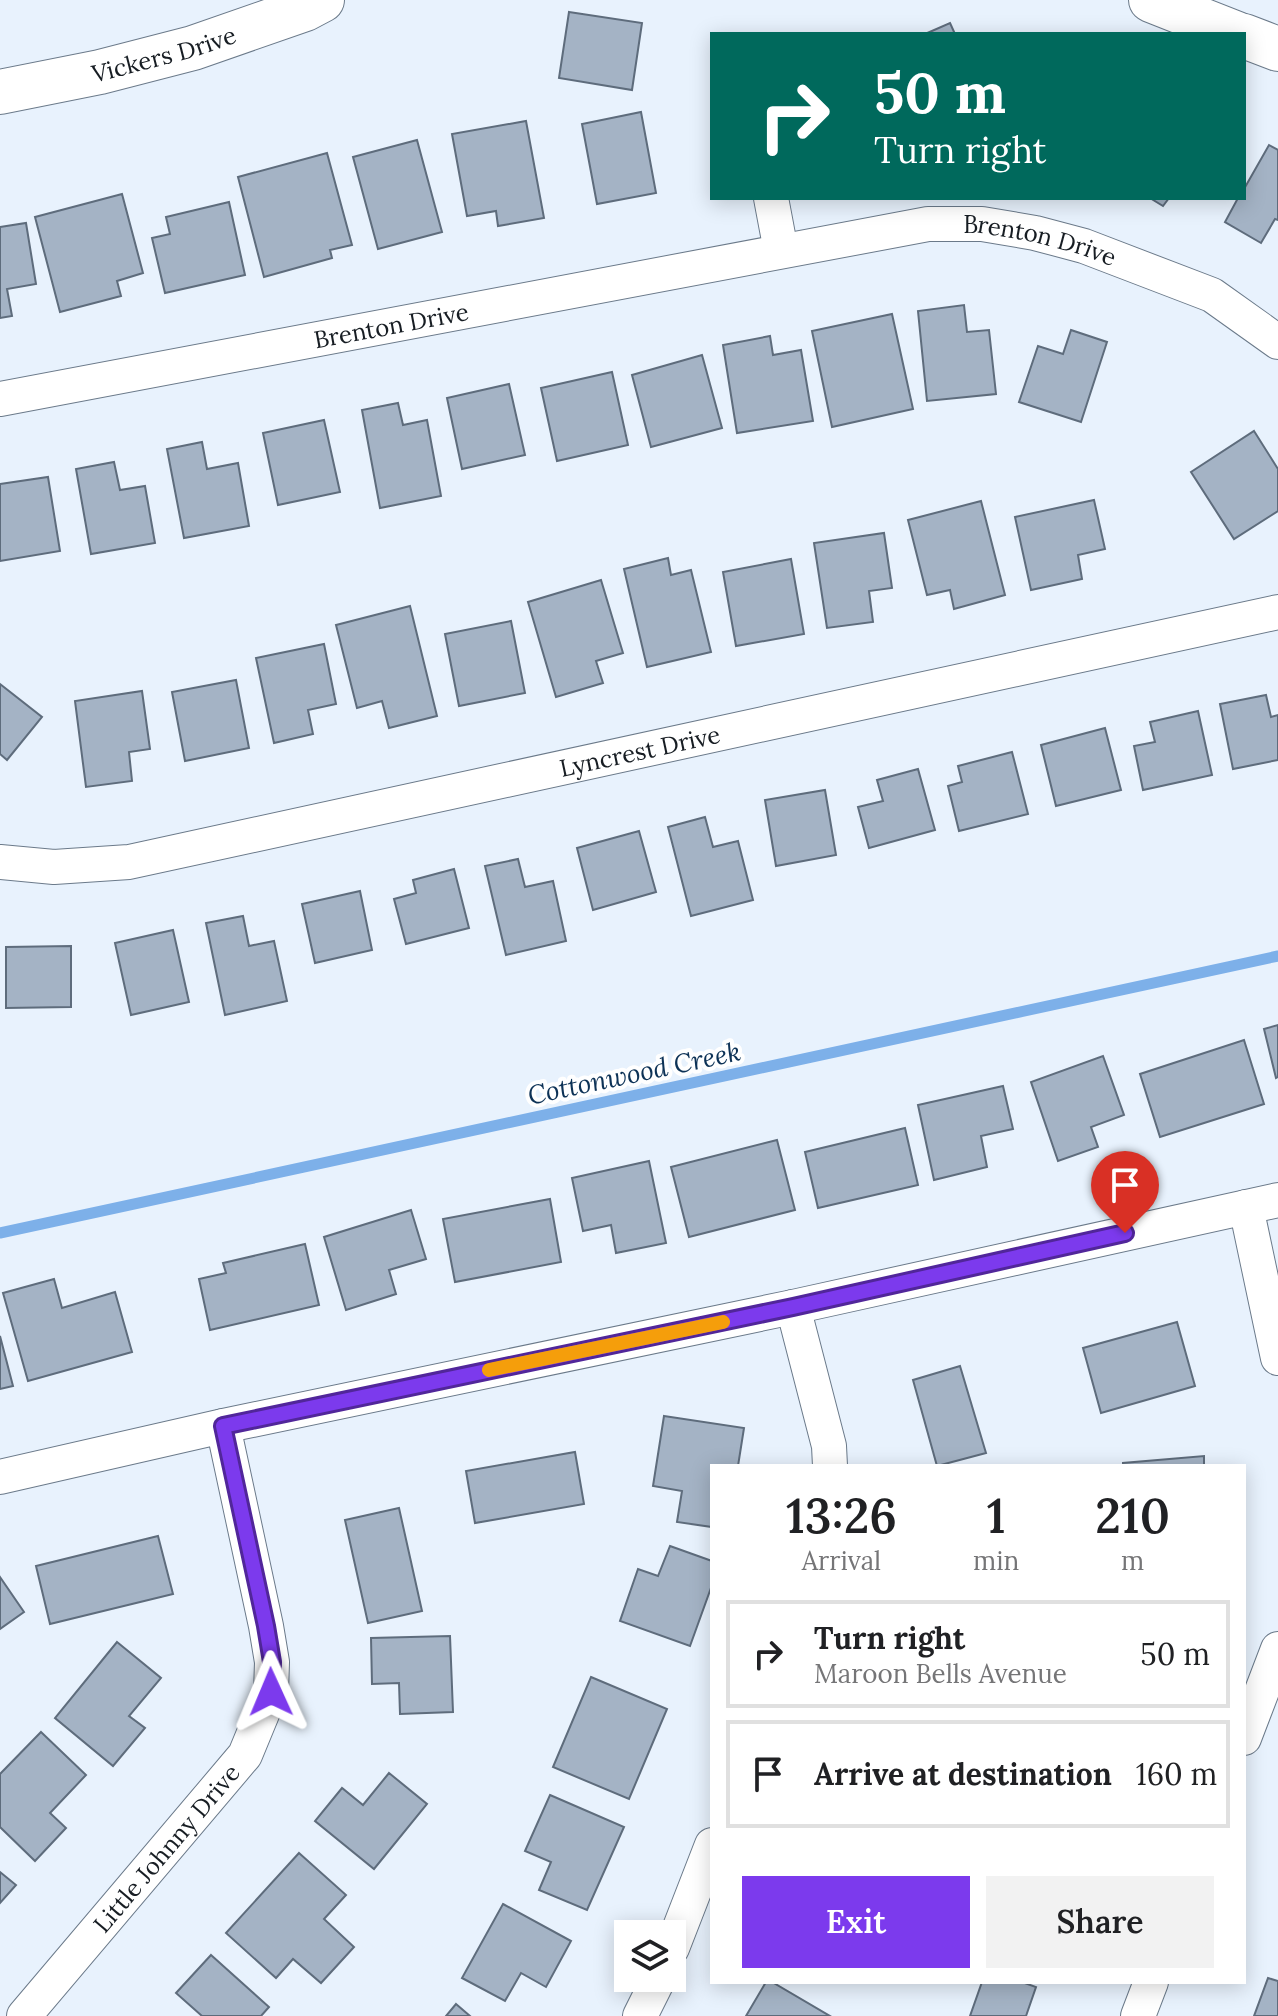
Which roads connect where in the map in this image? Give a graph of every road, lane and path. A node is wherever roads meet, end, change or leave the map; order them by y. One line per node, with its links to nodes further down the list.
1 (1151, 0): 3 (main road)
2 (310, 3): 6 (main road, Vickers Drive)
3 (1232, 32)
4 (1246, 37): 5 (main road)
5 (1278, 49)
6 (0, 92)
7 (771, 200): 8 (street)
8 (781, 251): 9 (street, Brenton Drive); 10 (street, Brenton Drive)
9 (1278, 342)
10 (0, 399)
11 (1278, 612): 12 (street, Lyncrest Drive)
12 (0, 862)
13 (1262, 1203): 14 (street); 15 (street)
14 (793, 1307): 16 (street); 17 (street)
15 (1278, 1358)
16 (223, 1426): 18 (street); 25 (street, Little Johnny Drive)
17 (830, 1464)
18 (0, 1477)
19 (1278, 1649): 20 (street)
20 (1246, 1733)
21 (710, 1850): 22 (street)
22 (683, 1920)
23 (1150, 1984): 27 (street)
24 (652, 1992): 26 (street)
25 (24, 2016)
26 (640, 2016)
27 (1138, 2016)

